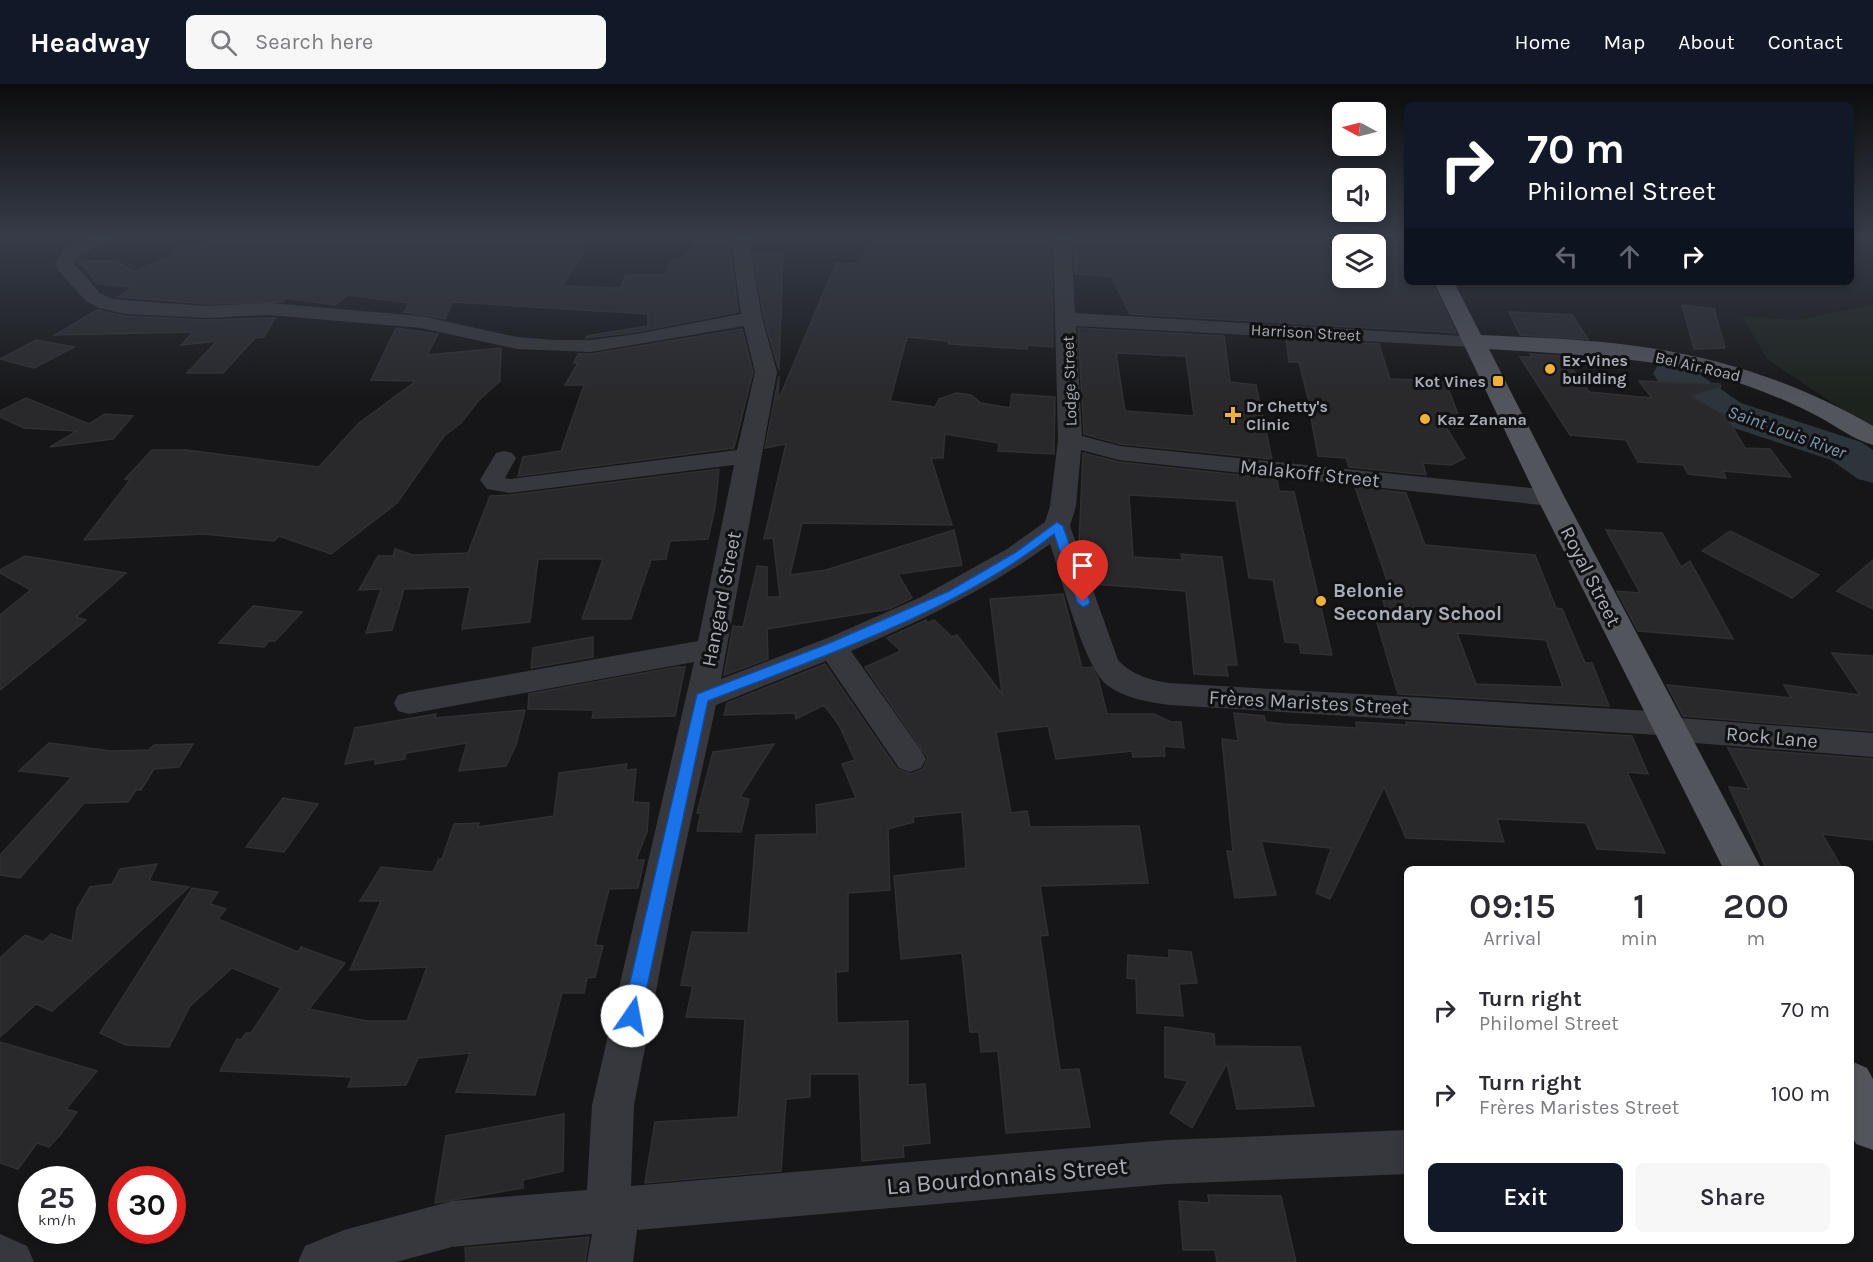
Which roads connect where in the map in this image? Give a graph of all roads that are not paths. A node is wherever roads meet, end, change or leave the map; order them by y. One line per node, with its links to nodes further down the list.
1 (87, 291): 5 (street)
2 (748, 291): 5 (street, Hangard Street)
3 (1065, 291): 6 (street, Lodge Street)
4 (1449, 291): 7 (main road, Royal Street)
5 (752, 318): 10 (street, Hangard Street)
6 (1067, 319): 7 (street, Harrison Street); 9 (street, Lodge Street)
7 (1474, 341): 8 (main road, Bel Air Road); 12 (main road, Royal Street)
8 (1873, 437)
9 (1070, 440): 12 (street, Malakoff Street); 13 (street, Lodge Street)
10 (748, 456): 11 (street); 15 (street, Hangard Street)
11 (504, 458)
12 (1551, 498): 18 (main road, Royal Street)
13 (1057, 526): 14 (street); 18 (street, Frères Maristes Street)
14 (832, 647): 16 (street); 20 (street)
15 (711, 649): 16 (street, Hangard Street); 17 (street)
16 (702, 698): 26 (street, Hangard Street)
17 (409, 703)
18 (1669, 727): 19 (street, Rock Lane); 21 (main road, Royal Street)
19 (1873, 745)
20 (910, 759)
21 (1741, 866)
22 (1854, 1090): 23 (main road)
23 (1873, 1126): 24 (street)
24 (1854, 1131)
25 (1404, 1152): 26 (street, La Bourdonnais Street)
26 (608, 1210): 29 (street, La Bourdonnais Street); 30 (street, Hangard Street)
27 (0, 1257): 28 (street)
28 (11, 1262)
29 (321, 1262)
30 (610, 1262)

